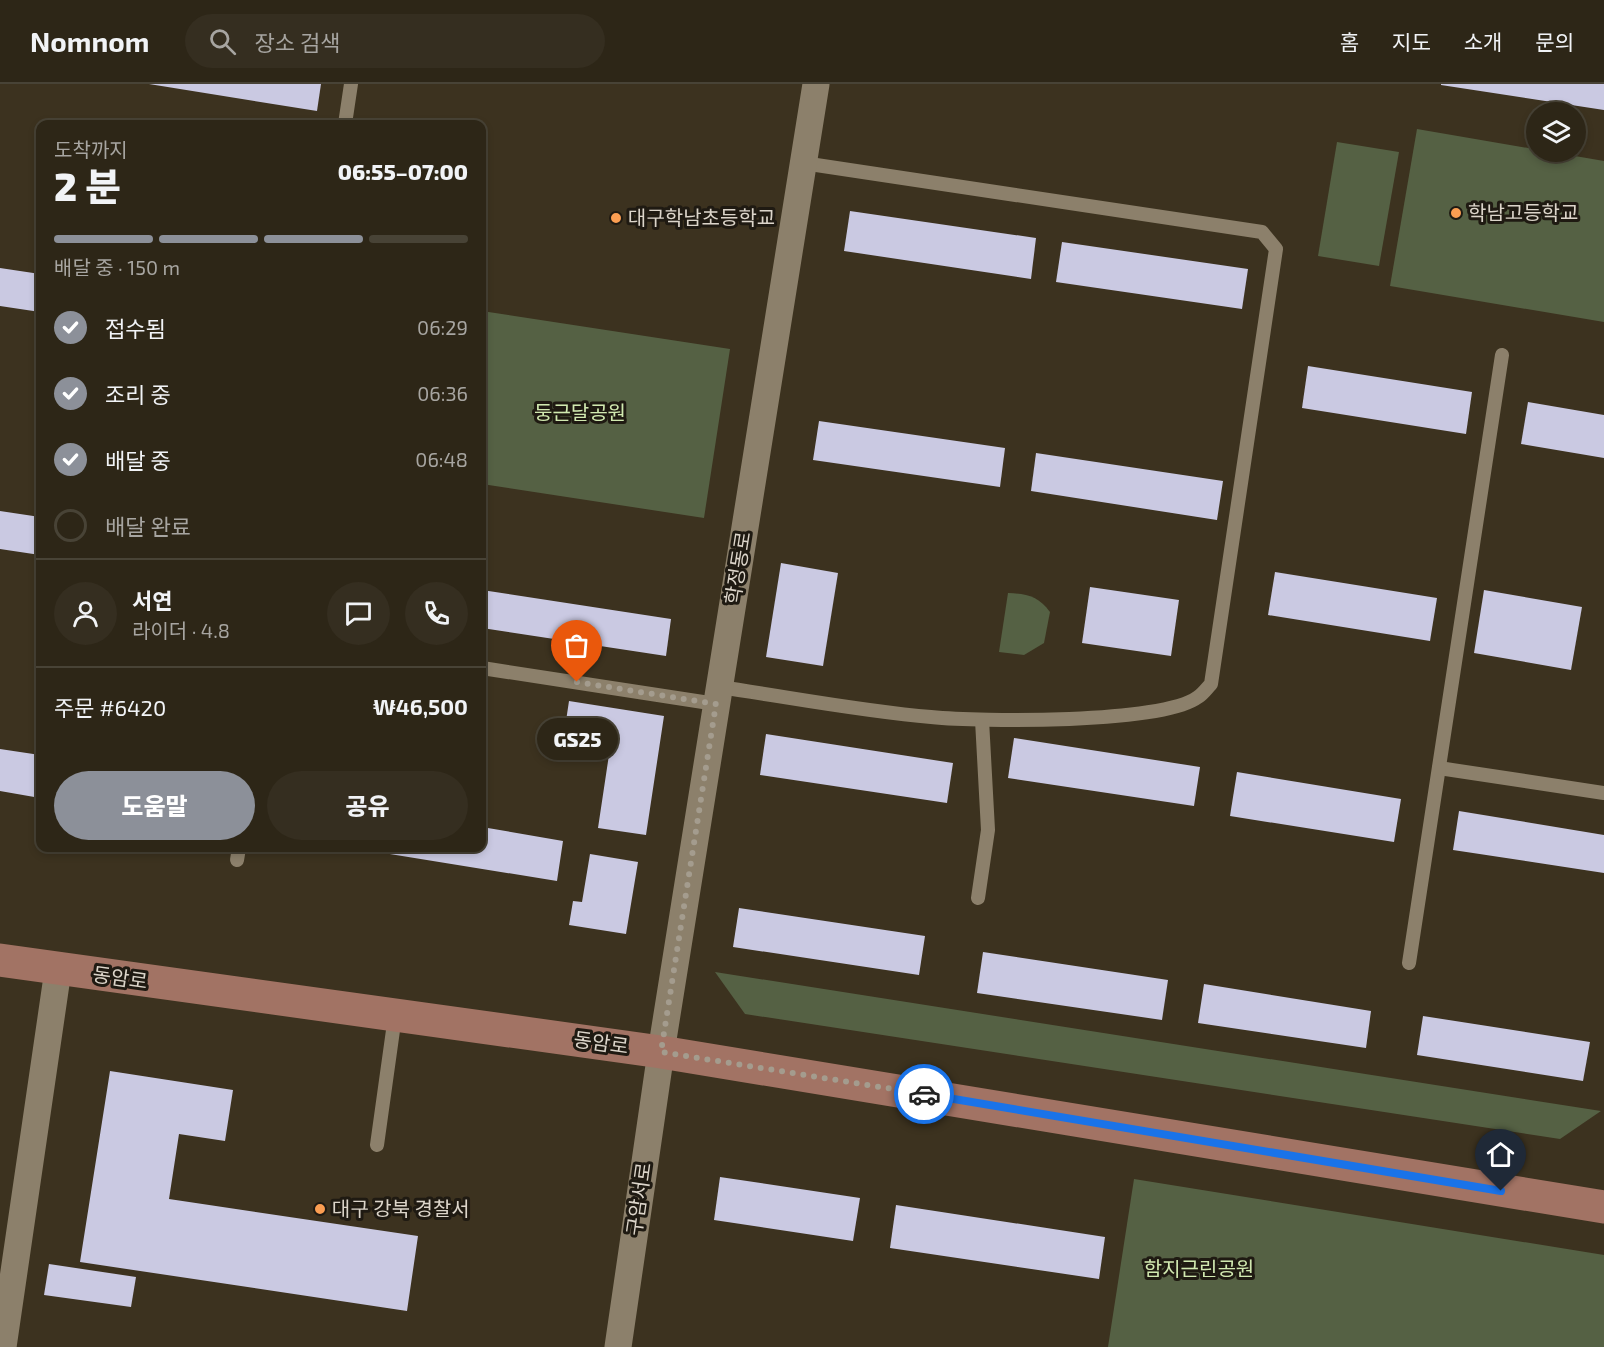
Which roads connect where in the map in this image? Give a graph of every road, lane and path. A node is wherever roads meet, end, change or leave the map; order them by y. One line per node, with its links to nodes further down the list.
1 (351, 84): 3 (lane)
2 (816, 84): 4 (street, 학정동로)
3 (346, 120)
4 (803, 163): 7 (street, 학정동로); 8 (lane)
5 (1502, 355): 9 (lane)
6 (486, 668): 7 (lane)
7 (718, 695): 8 (lane); 16 (street, 학정동로)
8 (982, 720): 11 (lane)
9 (1439, 768): 10 (lane); 13 (lane)
10 (1604, 793)
11 (978, 898)
12 (0, 960): 14 (main road, 동암로)
13 (1409, 963)
14 (58, 970): 15 (main road, 동암로); 18 (street)
15 (395, 1016): 16 (main road, 동암로); 17 (lane)
16 (661, 1052): 19 (main road, 동암로); 21 (street, 구암서로)
17 (376, 1144)
18 (12, 1203): 20 (street)
19 (1604, 1208)
20 (3, 1347)
21 (618, 1347)

